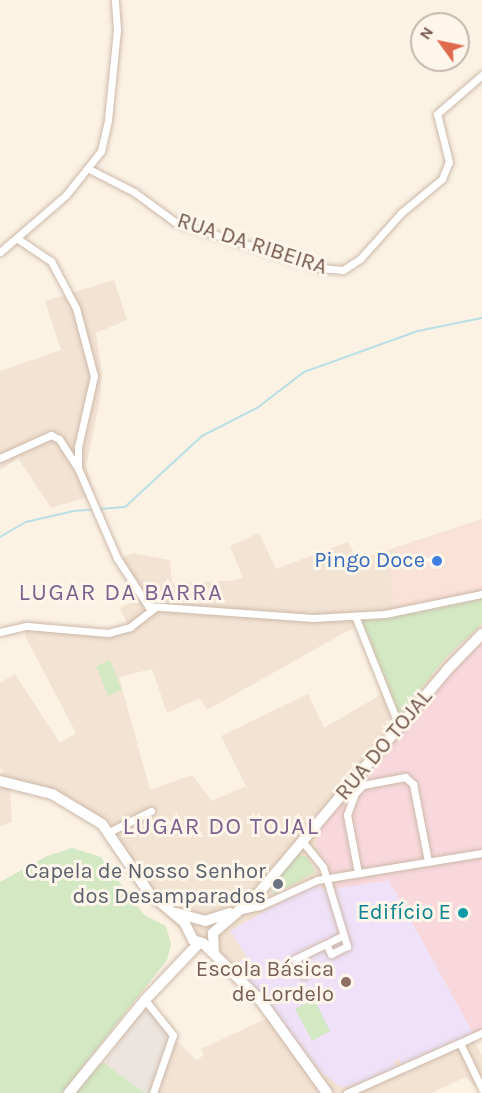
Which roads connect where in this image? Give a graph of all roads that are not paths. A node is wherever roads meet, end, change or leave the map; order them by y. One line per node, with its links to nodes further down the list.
1 (115, 0): 3 (street)
2 (482, 75): 3 (street, RUA DA RIBEIRA)
3 (89, 169): 4 (street)
4 (18, 239): 5 (street); 7 (street)
5 (0, 252)
6 (0, 458): 7 (street)
7 (78, 468): 9 (street)
8 (482, 594): 10 (street)
9 (154, 608): 10 (street); 11 (street)
10 (355, 616): 13 (street)
11 (0, 632)
12 (482, 634): 13 (main road, RUA DO TOJAL)
13 (399, 726): 17 (main road, RUA DO TOJAL)
14 (0, 781): 16 (main road)
15 (151, 811): 16 (street)
16 (109, 832): 22 (main road)
17 (302, 841): 21 (street); 23 (main road, RUA DO TOJAL)
18 (482, 853): 19 (street)
19 (428, 861): 20 (street); 20 (street)
20 (358, 873): 21 (street)
21 (327, 879): 23 (street); 26 (street)
22 (165, 907): 24 (main road); 25 (main road)
23 (239, 910): 24 (main road); 27 (main road, RUA DO TOJAL)
24 (203, 921): 25 (main road); 27 (main road)
25 (190, 931): 27 (main road); 29 (main road)
26 (342, 936): 28 (street); 28 (street)
27 (207, 939): 29 (main road, RUA DO TOJAL); 37 (main road)
28 (326, 944): 30 (street)
29 (178, 964): 31 (main road, RUA DO TOJAL)
30 (304, 975)
31 (145, 1000): 35 (main road, RUA DO TOJAL); 36 (street)
32 (482, 1033): 33 (street)
33 (460, 1043): 34 (street); 38 (street)
34 (482, 1089)
35 (69, 1093)
36 (153, 1093)
37 (327, 1093)
38 (347, 1093)

